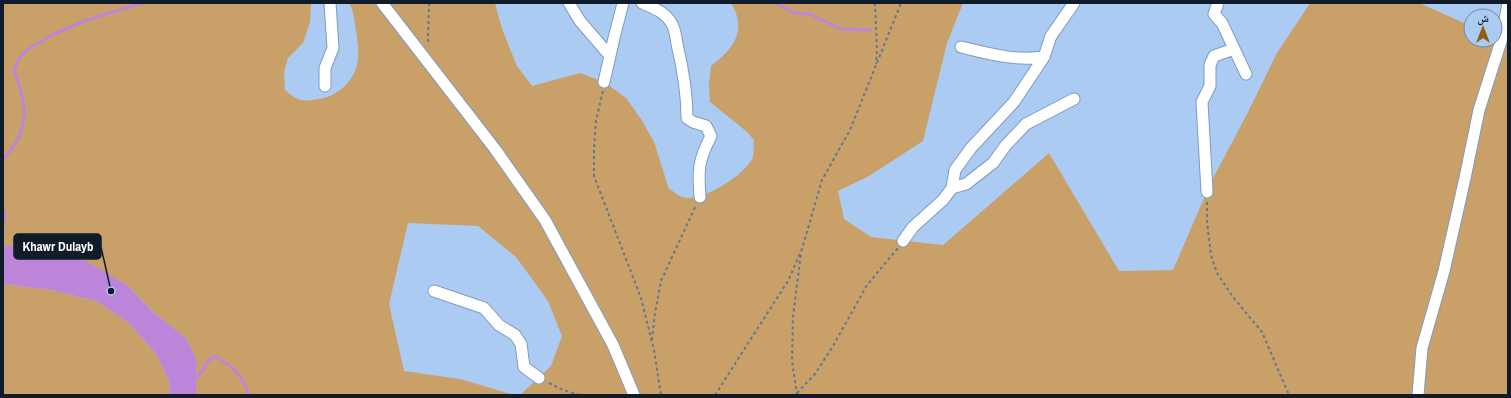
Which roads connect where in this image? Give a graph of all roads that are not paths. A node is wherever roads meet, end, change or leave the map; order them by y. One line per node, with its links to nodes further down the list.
1 (330, 3): 15 (street)
2 (382, 3): 23 (street)
3 (569, 3): 11 (street)
4 (623, 3): 11 (street)
5 (642, 3): 19 (street)
6 (1074, 3): 12 (street)
7 (1218, 3): 10 (street)
8 (1508, 3): 24 (street)
9 (961, 47): 12 (street)
10 (1234, 49): 13 (street); 18 (street)
11 (610, 56): 14 (street)
12 (1044, 57): 17 (street)
13 (1246, 74)
14 (604, 82)
15 (325, 86)
16 (1074, 100): 17 (street)
17 (952, 188): 20 (street)
18 (1207, 192)
19 (700, 197)
20 (903, 241)
21 (434, 291): 22 (street)
22 (538, 378)
23 (634, 395)
24 (1418, 395)

